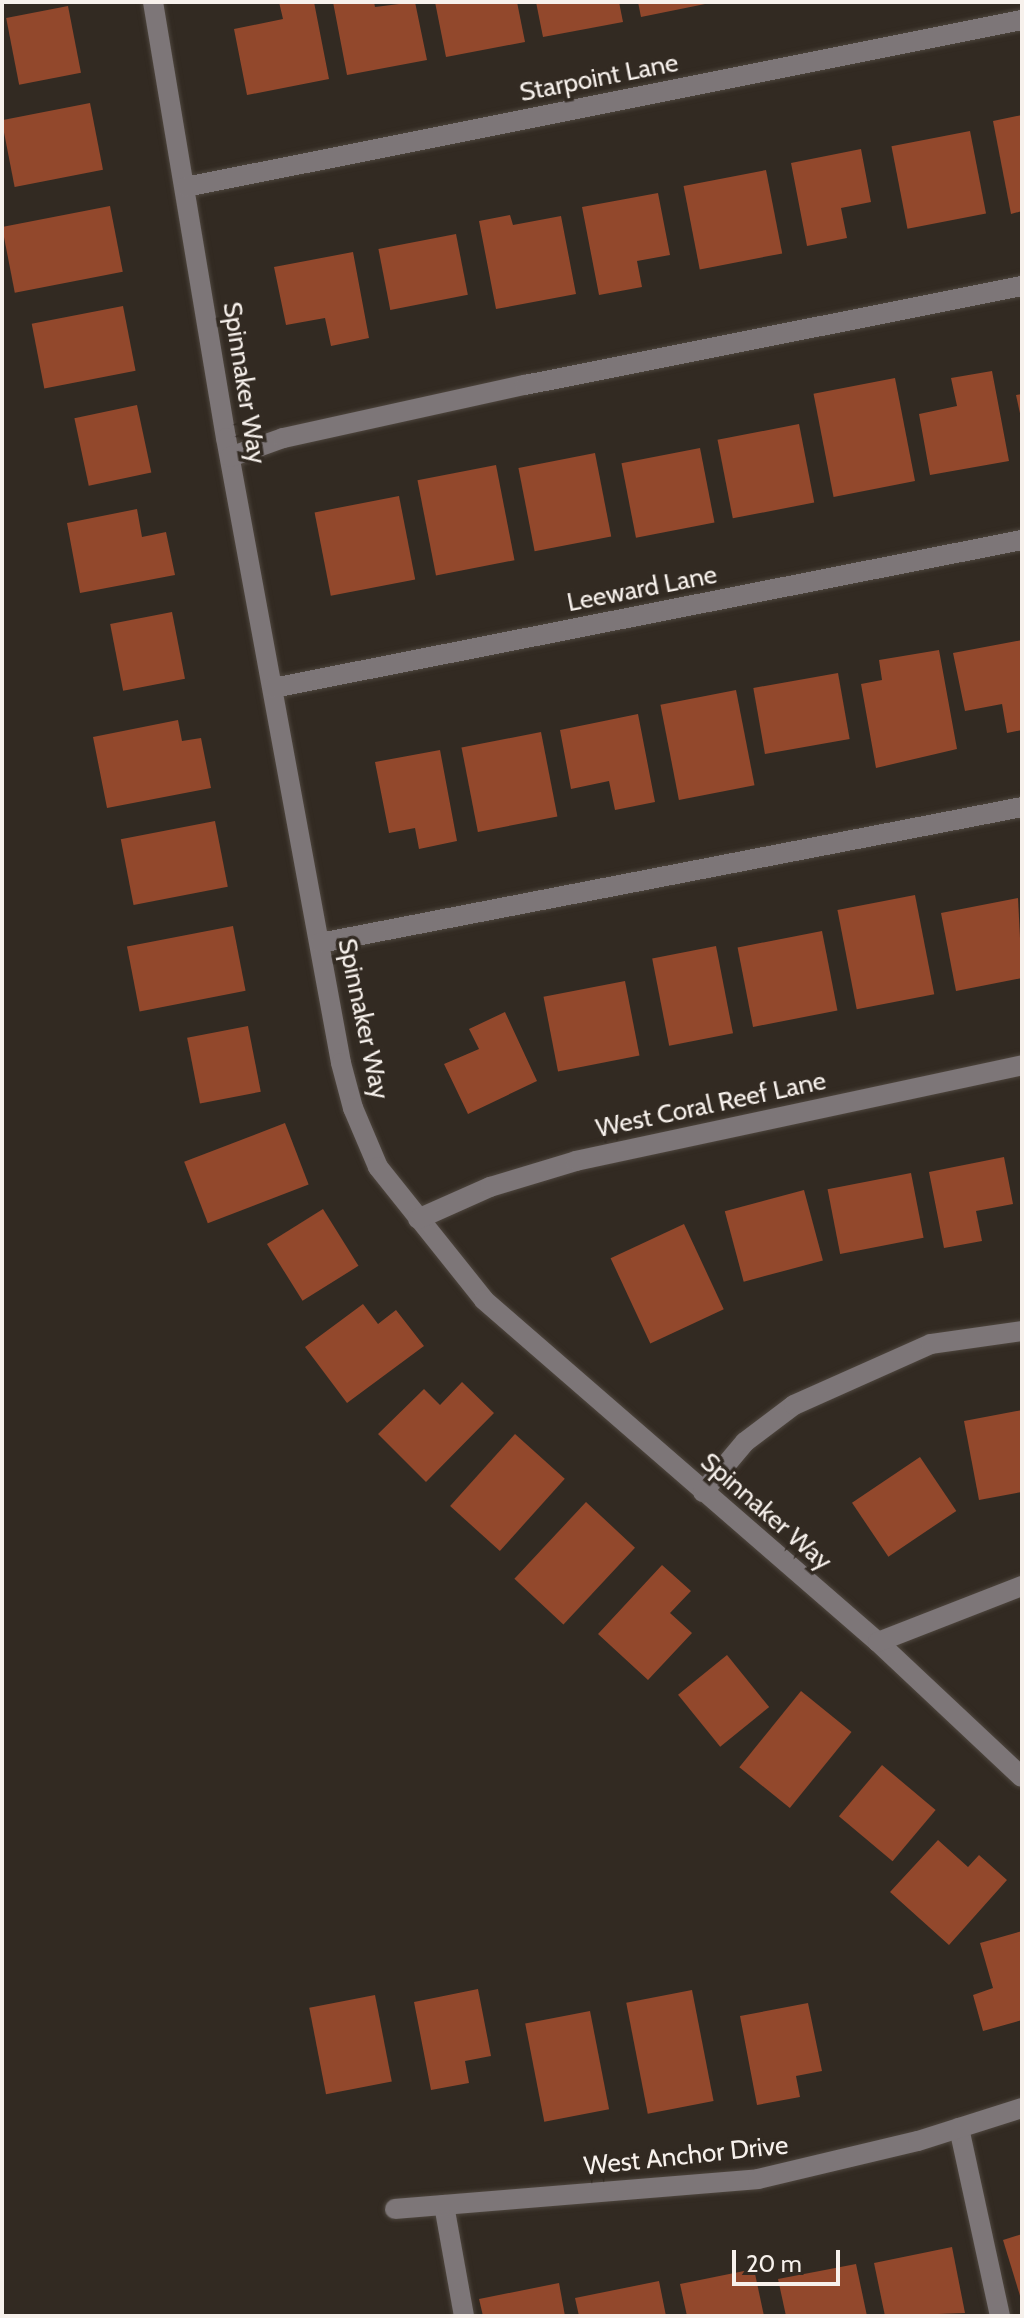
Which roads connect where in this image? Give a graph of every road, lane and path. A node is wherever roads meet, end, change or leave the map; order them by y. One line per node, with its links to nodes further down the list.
1 (153, 2): 3 (street, Spinnaker Way)
2 (1022, 20): 3 (street, Starpoint Lane)
3 (186, 187): 5 (street, Spinnaker Way)
4 (1022, 286): 5 (street)
5 (230, 457): 7 (street, Spinnaker Way)
6 (1022, 540): 7 (street, Leeward Lane)
7 (273, 688): 9 (street, Spinnaker Way)
8 (1022, 807): 9 (street)
9 (320, 943): 11 (street, Spinnaker Way)
10 (1022, 1065): 11 (street, West Coral Reef Lane)
11 (418, 1219): 13 (street, Spinnaker Way)
12 (1022, 1331): 13 (street)
13 (703, 1492): 15 (street, Spinnaker Way)
14 (1022, 1586): 15 (street)
15 (878, 1642): 16 (street, Spinnaker Way)
16 (1022, 1777)
17 (1022, 2108): 18 (street, West Anchor Drive)
18 (959, 2128): 19 (street, West Anchor Drive); 22 (street)
19 (444, 2205): 20 (street, West Anchor Drive); 21 (street)
20 (395, 2209)
21 (464, 2316)
22 (1000, 2316)

